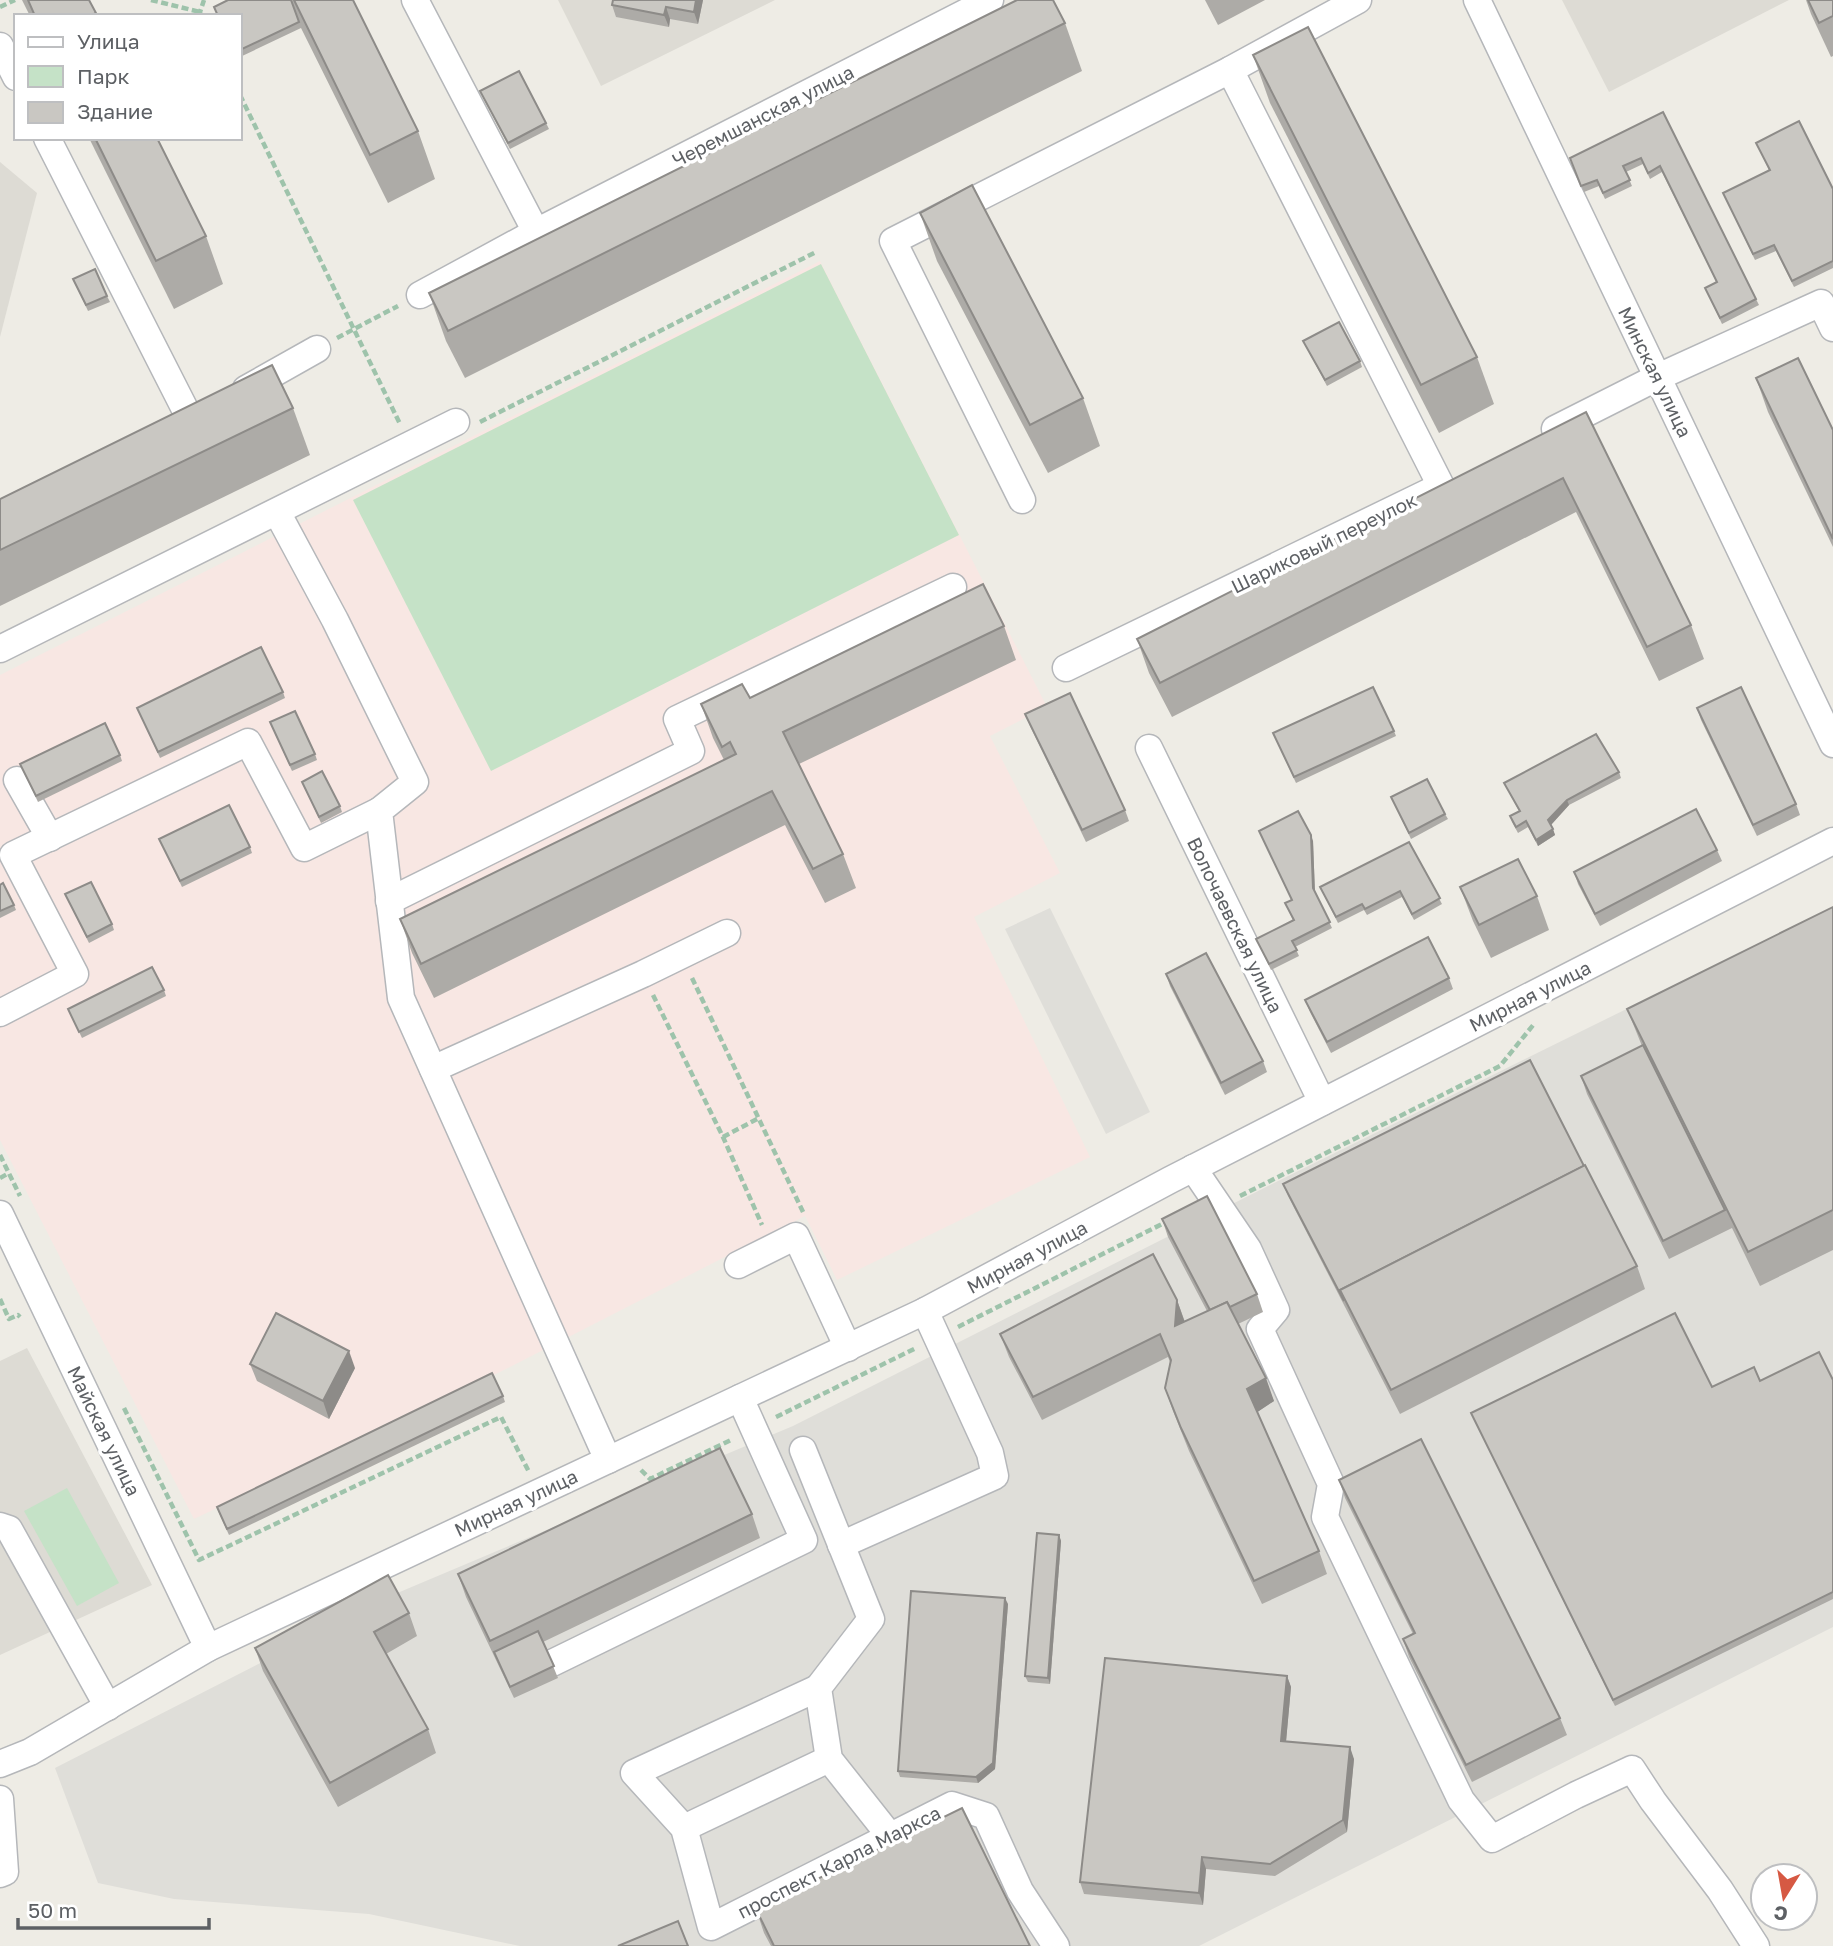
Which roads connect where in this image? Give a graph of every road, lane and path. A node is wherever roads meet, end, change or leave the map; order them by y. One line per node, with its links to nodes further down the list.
1 (15, 0): 8 (path)
2 (151, 0): 9 (path)
3 (204, 0): 9 (path)
4 (415, 0): 15 (street)
5 (990, 0): 15 (street, Черемшанская улица)
6 (1358, 0): 11 (street)
7 (1477, 0): 20 (street, Минская улица)
8 (0, 7)
9 (200, 14)
10 (0, 46): 12 (street)
11 (1230, 70): 27 (street); 28 (street)
12 (14, 73)
13 (242, 98): 18 (path)
14 (48, 140): 21 (street)
15 (536, 232): 16 (street, Черемшанская улица)
16 (420, 295): 18 (path)
17 (1833, 328): 20 (street)
18 (354, 329): 19 (path); 25 (path)
19 (317, 349): 21 (street)
20 (1658, 377): 24 (street); 33 (street, Минская улица)
21 (191, 421): 23 (street)
22 (456, 422): 25 (street)
23 (167, 433)
24 (1537, 438)
25 (410, 445): 29 (street)
26 (1465, 474): 27 (street, Шариковый переулок)
27 (1441, 486): 32 (street, Шариковый переулок)
28 (1022, 500)
29 (277, 512): 31 (street); 36 (street)
30 (953, 587): 39 (street)
31 (0, 649)
32 (1066, 668)
33 (1833, 744)
34 (1149, 748): 45 (street, Волочаевская улица)
35 (17, 780): 37 (street)
36 (379, 811): 37 (street); 39 (street)
37 (50, 838): 43 (street)
38 (1833, 841): 45 (street, Мирная улица)
39 (390, 901): 44 (street)
40 (727, 933): 41 (street)
41 (681, 955): 42 (street); 46 (path)
42 (643, 974): 44 (street); 47 (path)
43 (0, 1013)
44 (433, 1069): 62 (street)
45 (1322, 1102): 49 (street, Мирная улица)
46 (759, 1118): 47 (path); 54 (path)
47 (723, 1137): 55 (path)
48 (0, 1155): 50 (path)
49 (1192, 1168): 57 (street, Мирная улица); 77 (street)
50 (9, 1173): 51 (path); 52 (path)
51 (0, 1178)
52 (22, 1198)
53 (0, 1214): 66 (street, Майская улица)
54 (796, 1236): 55 (street); 58 (street)
55 (772, 1248): 56 (street)
56 (738, 1265)
57 (925, 1311): 58 (street, Мирная улица); 65 (street)
58 (848, 1348): 60 (street, Мирная улица)
59 (120, 1398): 63 (path)
60 (740, 1398): 62 (street, Мирная улица); 67 (street)
61 (803, 1450): 65 (street)
62 (608, 1460): 63 (street, Мирная улица)
63 (539, 1493): 66 (street, Мирная улица)
64 (0, 1526): 69 (street)
65 (841, 1545): 68 (street)
66 (208, 1648): 69 (street, Мирная улица)
67 (552, 1663)
68 (818, 1688): 70 (street); 73 (street)
69 (108, 1707): 71 (street, Мирная улица)
70 (829, 1759): 73 (street); 74 (street)
71 (0, 1764)
72 (0, 1800): 75 (street)
73 (684, 1828): 74 (street, проспект Карла Маркса)
74 (890, 1836): 76 (street, проспект Карла Маркса)
75 (0, 1874)
76 (1056, 1946)
77 (1756, 1946)

